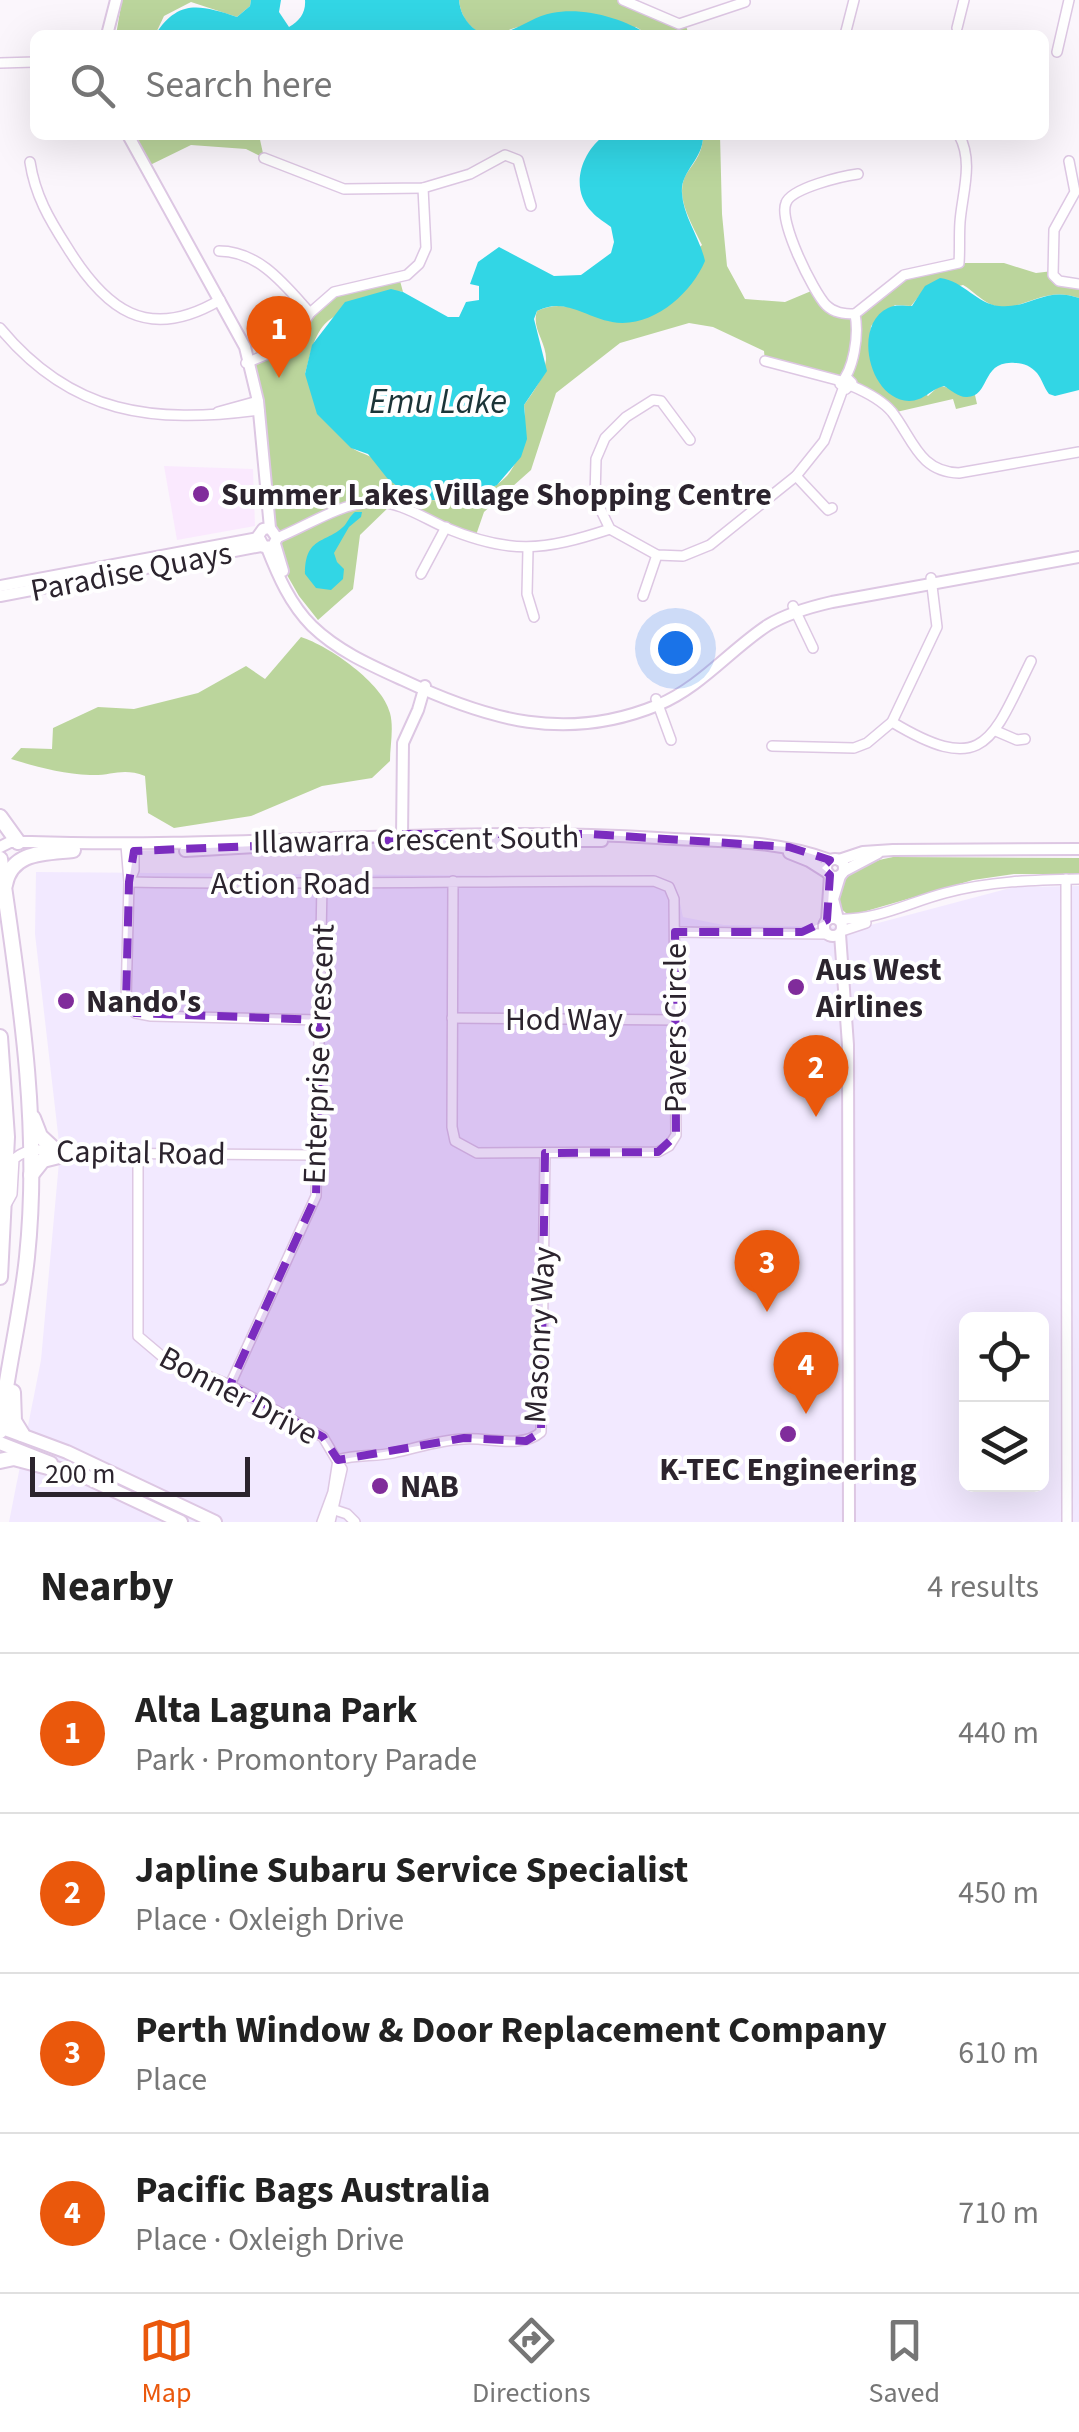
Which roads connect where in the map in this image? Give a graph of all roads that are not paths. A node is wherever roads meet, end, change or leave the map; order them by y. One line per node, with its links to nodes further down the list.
1 (119, 0): 8 (street)
2 (622, 0): 6 (street)
3 (854, 0): 9 (street)
4 (964, 0): 7 (street)
5 (1069, 0): 10 (street)
6 (744, 2)
7 (957, 28)
8 (111, 30)
9 (846, 30)
10 (1057, 52)
11 (0, 62): 12 (street)
12 (30, 62)
13 (128, 140): 23 (street)
14 (961, 140): 25 (street)
15 (264, 158): 19 (street)
16 (1069, 161): 22 (street)
17 (30, 162): 23 (street)
18 (858, 174): 25 (street)
19 (423, 188): 20 (street); 24 (street)
20 (531, 206)
21 (219, 251): 24 (street)
22 (1079, 284)
23 (217, 302): 28 (street)
24 (310, 313): 28 (street)
25 (855, 314): 29 (street)
26 (0, 328): 30 (street)
27 (765, 361): 29 (street)
28 (247, 363): 30 (street)
29 (846, 383): 32 (street); 33 (street)
30 (255, 406): 37 (street)
31 (690, 440): 36 (street)
32 (1079, 452)
33 (796, 476): 34 (street); 41 (street)
34 (832, 508)
35 (446, 528): 37 (street, Paradise Quays); 38 (street, Paradise Quays); 42 (street)
36 (610, 530): 38 (street, Paradise Quays); 41 (street)
37 (268, 538): 39 (street, Paradise Quays); 51 (street)
38 (528, 549): 48 (street)
39 (188, 554): 44 (street, Paradise Quays); 45 (street, Paradise Quays)
40 (1079, 554): 43 (street)
41 (657, 555): 46 (street)
42 (421, 574)
43 (932, 581): 47 (street); 53 (street)
44 (0, 586)
45 (0, 596)
46 (643, 596)
47 (795, 609): 49 (street); 52 (street)
48 (534, 617)
49 (812, 648)
50 (1031, 661): 54 (street)
51 (429, 689): 52 (street); 59 (street)
52 (657, 702): 55 (street)
53 (892, 722): 54 (street); 57 (street)
54 (996, 731): 56 (street)
55 (671, 740)
56 (1026, 740)
57 (772, 746)
58 (0, 816): 60 (main road)
59 (398, 837): 62 (street, Illawarra Crescent South); 66 (street, Illawarra Crescent South)
60 (18, 842): 61 (street, Illawarra Crescent South); 62 (street, Illawarra Crescent South)
61 (0, 848): 63 (street, Illawarra Crescent South)
62 (130, 848): 63 (street, Illawarra Crescent South); 70 (street)
63 (74, 850): 72 (main road)
64 (1079, 850): 66 (street, Illawarra Crescent South)
65 (0, 859): 72 (main road)
66 (835, 869): 73 (street)
67 (1066, 879): 68 (street); 73 (street); 80 (street)
68 (1079, 879)
69 (453, 881): 71 (street, Action Road); 74 (street, Pavers Circle); 75 (street, Pavers Circle)
70 (129, 882): 71 (street, Action Road); 76 (street)
71 (322, 885): 76 (street, Enterprise Crescent)
72 (4, 891): 79 (main road)
73 (833, 927): 74 (street); 105 (street)
74 (674, 932): 77 (street, Pavers Circle)
75 (452, 1018): 77 (street, Hod Way); 85 (street, Pavers Circle)
76 (320, 1020): 87 (street, Enterprise Crescent)
77 (676, 1020): 85 (street, Pavers Circle)
78 (0, 1037): 89 (main road)
79 (29, 1102): 82 (main road); 83 (main road)
80 (1066, 1127): 81 (street); 106 (street)
81 (1079, 1127)
82 (55, 1150): 83 (street, Capital Road); 86 (street, Capital Road)
83 (30, 1152): 88 (main road); 89 (street, Capital Road)
84 (138, 1152): 86 (street, Capital Road); 87 (street, Capital Road); 92 (street, Bonner Drive)
85 (545, 1153): 96 (street, Masonry Way)
86 (72, 1154): 88 (main road)
87 (318, 1156): 92 (street, Enterprise Crescent)
88 (31, 1175): 91 (main road)
89 (6, 1205): 90 (main road)
90 (0, 1277)
91 (16, 1336): 93 (main road); 94 (main road)
92 (230, 1386): 96 (street, Bonner Drive)
93 (0, 1429): 94 (main road)
94 (22, 1434): 99 (main road)
95 (0, 1443): 98 (main road)
96 (338, 1460): 100 (street, Bonner Drive)
97 (0, 1461): 98 (main road)
98 (86, 1478): 101 (main road)
99 (136, 1485): 101 (main road); 104 (main road)
100 (329, 1515): 102 (street)
101 (167, 1516): 103 (main road)
102 (354, 1521)
103 (181, 1522)
104 (215, 1522)
105 (848, 1522)
106 (1067, 1522)

